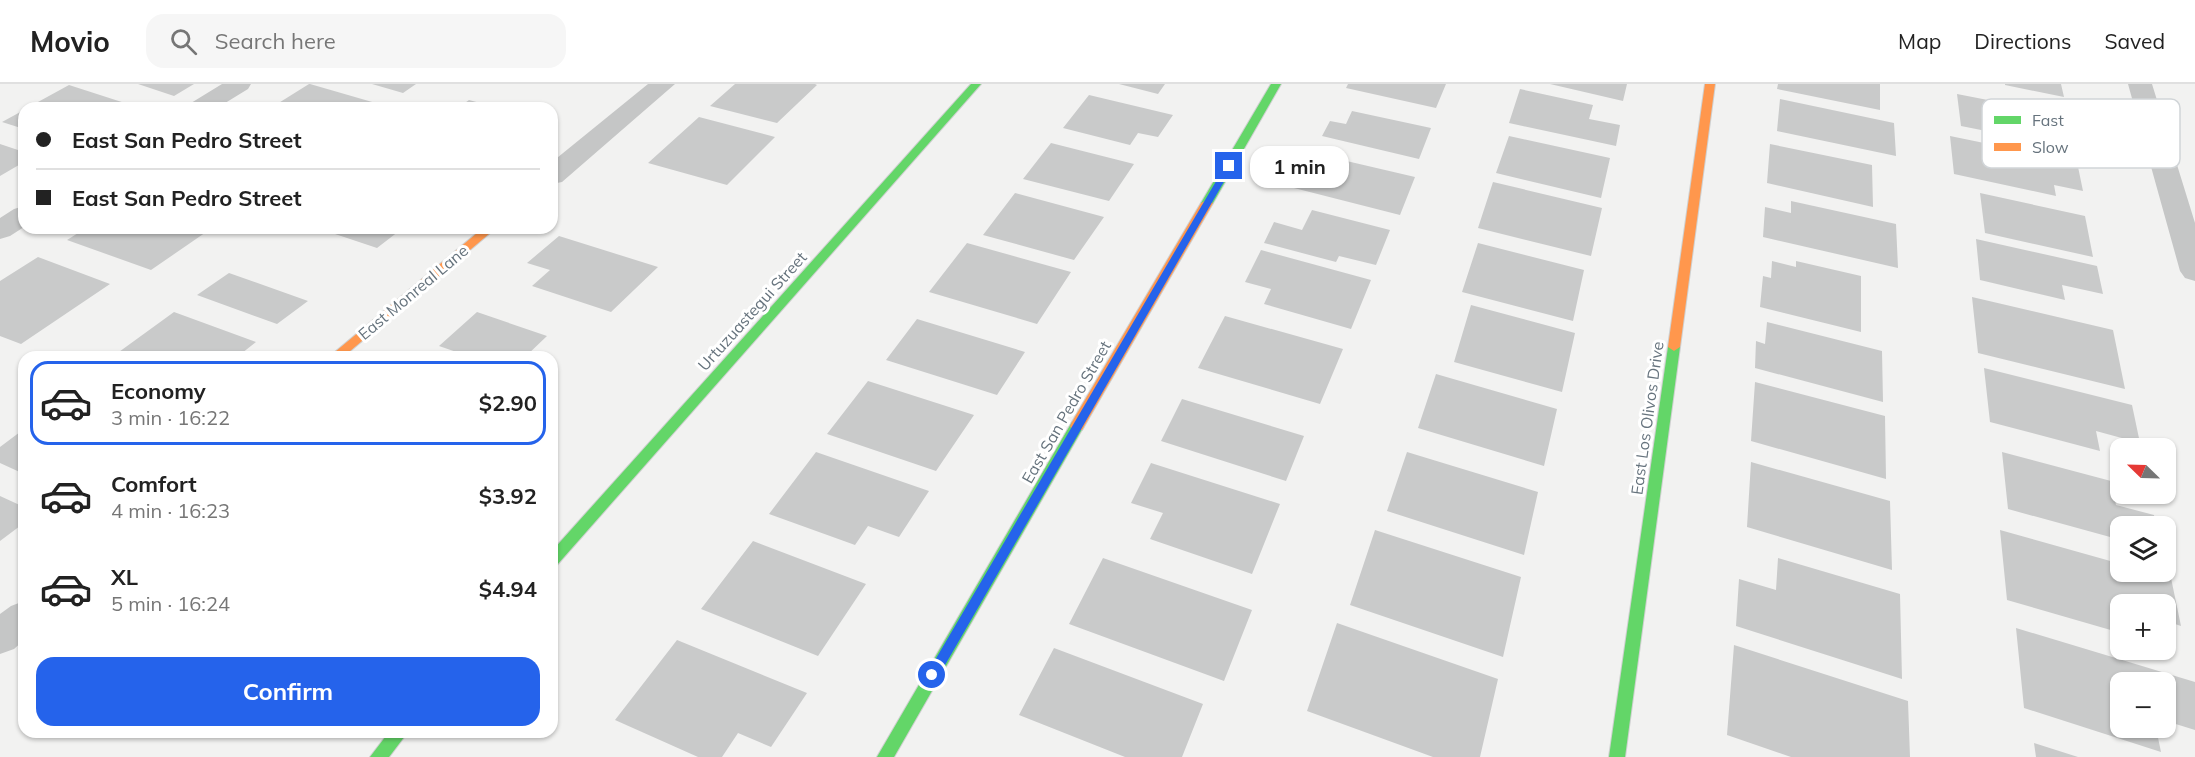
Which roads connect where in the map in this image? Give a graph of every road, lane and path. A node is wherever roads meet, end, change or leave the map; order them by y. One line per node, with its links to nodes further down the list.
1 (239, 84): 8 (street)
2 (663, 84): 10 (street)
3 (976, 84): 16 (street, Urtuzuastegui Street)
4 (1276, 84): 21 (street, East San Pedro Street)
5 (1710, 84): 22 (street, East Los Olivos Drive)
6 (2139, 84): 7 (street)
7 (2143, 99)
8 (210, 102)
9 (2164, 168): 14 (street)
10 (558, 171)
11 (18, 219): 12 (street)
12 (0, 230)
13 (483, 234): 15 (street, East Monreal Lane)
14 (2195, 271)
15 (342, 351)
16 (558, 554)
17 (18, 621): 18 (street)
18 (0, 637)
19 (395, 738): 20 (street)
20 (378, 757)
21 (885, 757)
22 (1617, 757)

